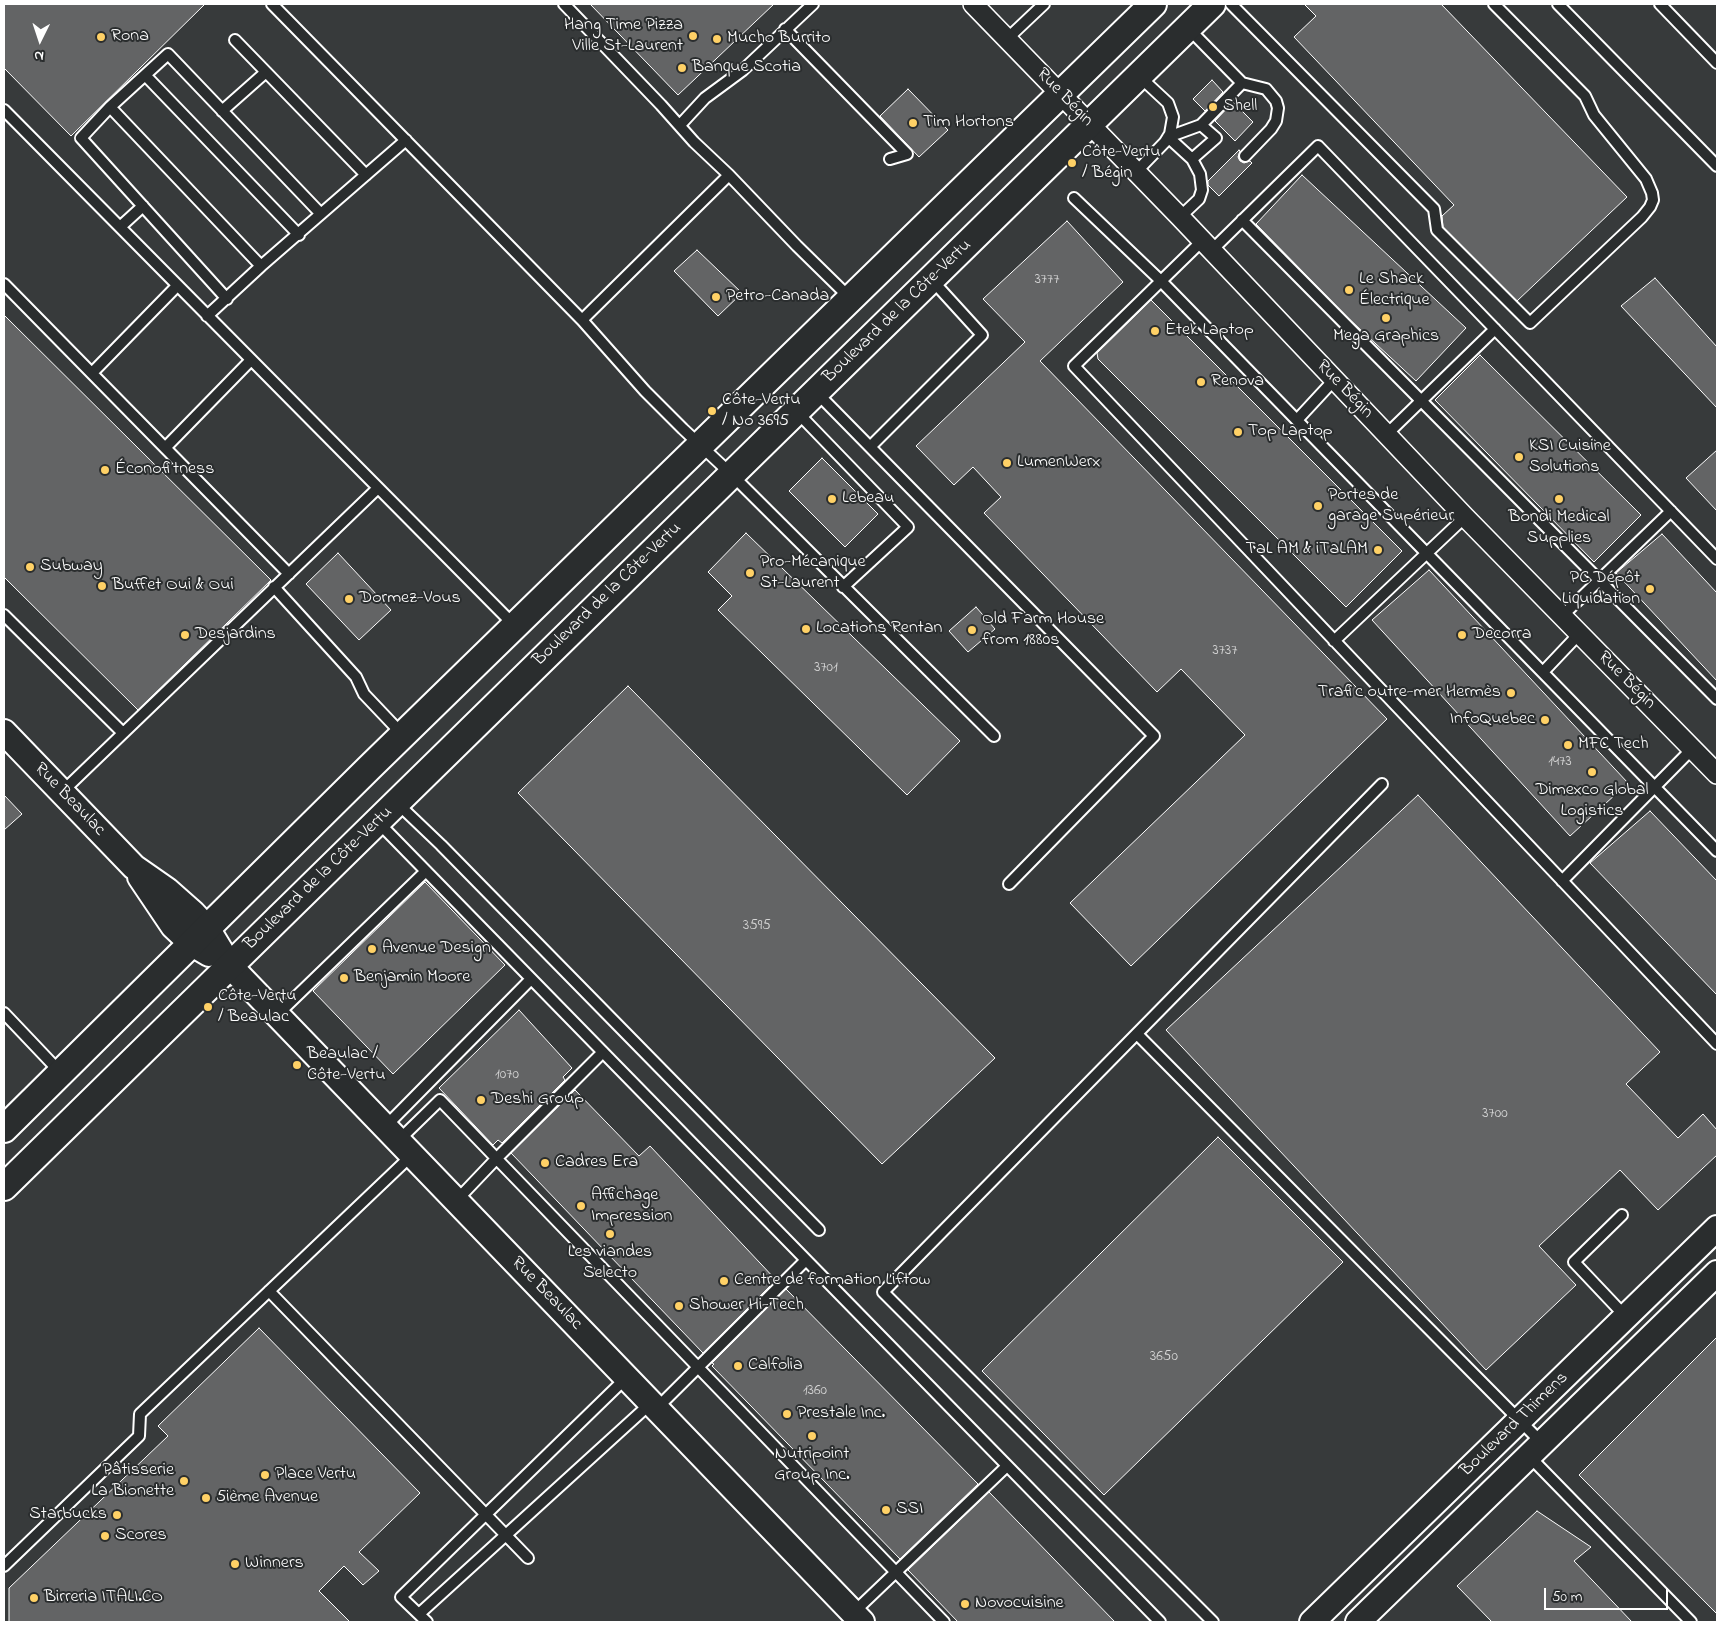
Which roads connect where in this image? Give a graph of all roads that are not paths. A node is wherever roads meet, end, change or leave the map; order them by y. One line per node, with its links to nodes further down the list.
1 (564, 4): 26 (lane)
2 (813, 4): 13 (lane)
3 (973, 4): 14 (street, Rue Bégin)
4 (1044, 4): 14 (lane)
5 (1153, 4): 21 (main road)
6 (1212, 4): 12 (main road, Boulevard de la Côte-Vertu)
7 (1231, 4): 8 (lane)
8 (1494, 4)
9 (1558, 4): 33 (lane)
10 (1660, 4): 16 (lane)
11 (278, 6): 29 (lane)
12 (1188, 28): 19 (main road, Boulevard de la Côte-Vertu); 20 (lane)
13 (785, 29): 26 (lane); 31 (lane)
14 (1007, 39): 21 (street, Rue Bégin)
15 (235, 40): 17 (lane)
16 (1717, 62)
17 (266, 72): 24 (lane); 35 (lane)
18 (145, 74): 22 (lane); 24 (lane); 45 (lane)
19 (1139, 75): 25 (main road, Boulevard de la Côte-Vertu); 28 (lane)
20 (1242, 83): 27 (lane); 30 (lane)
21 (1060, 94): 25 (street, Rue Bégin); 53 (main road)
22 (110, 107): 40 (lane); 47 (lane)
23 (4, 110): 44 (lane)
24 (222, 111): 41 (lane)
25 (1089, 124): 34 (street, Rue Bégin); 48 (main road, Boulevard de la Côte-Vertu)
26 (680, 125): 36 (lane)
27 (1201, 125): 28 (lane); 32 (lane)
28 (1168, 137): 32 (lane); 34 (lane)
29 (406, 140): 35 (lane); 55 (lane)
30 (1245, 156)
31 (890, 159)
32 (1192, 159): 39 (lane)
33 (1717, 166)
34 (1136, 172): 42 (street, Rue Bégin)
35 (366, 175): 41 (lane)
36 (729, 175): 53 (lane); 55 (lane)
37 (1212, 188): 39 (lane)
38 (1074, 198): 49 (lane)
39 (1199, 199): 42 (lane)
40 (143, 206): 44 (lane); 52 (lane)
41 (322, 214): 45 (lane)
42 (1180, 217): 46 (street, Rue Bégin)
43 (1242, 220): 46 (lane); 56 (lane); 61 (lane)
44 (120, 227): 51 (lane)
45 (299, 235): 47 (lane)
46 (1207, 246): 49 (lane); 59 (street, Rue Bégin)
47 (261, 266): 52 (lane)
48 (931, 279): 60 (main road, Boulevard de la Côte-Vertu); 66 (lane)
49 (1161, 281): 63 (lane); 82 (lane)
50 (4, 284): 58 (lane)
51 (177, 286): 54 (lane); 58 (lane)
52 (227, 298): 54 (lane)
53 (850, 298): 65 (main road)
54 (207, 316): 57 (lane)
55 (582, 320): 65 (lane)
56 (1495, 329): 61 (lane); 70 (lane)
57 (251, 360): 67 (lane); 69 (lane)
58 (92, 373): 67 (lane)
59 (1334, 380): 63 (lane); 64 (street, Rue Bégin)
60 (816, 392): 62 (main road, Boulevard de la Côte-Vertu); 66 (lane)
61 (1421, 400): 64 (lane); 75 (lane)
62 (796, 411): 68 (main road, Boulevard de la Côte-Vertu); 76 (lane)
63 (1297, 420): 72 (lane)
64 (1386, 435): 71 (street, Rue Bégin)
65 (700, 445): 68 (lane); 80 (main road)
66 (870, 447): 99 (lane)
67 (165, 448): 74 (lane)
68 (731, 474): 76 (lane); 94 (main road, Boulevard de la Côte-Vertu)
69 (378, 488): 74 (lane); 80 (lane)
70 (1671, 511): 73 (lane); 75 (lane)
71 (1465, 517): 72 (lane); 79 (street, Rue Bégin)
72 (1427, 553): 82 (lane); 83 (lane)
73 (1717, 559)
74 (289, 574): 77 (lane)
75 (1599, 579): 79 (lane); 84 (lane)
76 (843, 587): 88 (lane)
77 (274, 588): 86 (lane); 87 (lane)
78 (4, 615): 86 (lane)
79 (1562, 616): 81 (street, Rue Bégin)
80 (516, 626): 87 (main road)
81 (1579, 634): 83 (lane); 89 (street, Rue Bégin)
82 (1334, 641): 98 (lane)
83 (1542, 672): 92 (lane)
84 (1717, 699)
85 (4, 732): 93 (street, Rue Beaulac)
86 (123, 733): 93 (lane)
87 (403, 735): 100 (main road)
88 (994, 736)
89 (1692, 749): 90 (street, Rue Bégin); 92 (lane)
90 (1717, 774)
91 (1382, 784): 105 (lane)
92 (1656, 788): 96 (lane); 98 (lane)
93 (62, 792): 100 (street, Rue Beaulac)
94 (396, 802): 95 (main road, Boulevard de la Côte-Vertu); 116 (lane)
95 (377, 821): 97 (lane); 101 (main road, Boulevard de la Côte-Vertu)
96 (1717, 851)
97 (426, 871): 102 (lane); 104 (lane)
98 (1562, 881): 106 (lane)
99 (1009, 884)
100 (199, 936): 101 (street, Rue Beaulac); 108 (main road)
101 (230, 966): 104 (street, Rue Beaulac); 112 (main road, Boulevard de la Côte-Vertu)
102 (531, 979): 107 (lane); 110 (lane)
103 (4, 1013): 108 (lane)
104 (277, 1015): 110 (street, Rue Beaulac)
105 (1137, 1034): 125 (lane); 138 (lane)
106 (1717, 1044)
107 (602, 1052): 111 (lane); 117 (lane)
108 (61, 1072): 109 (main road)
109 (4, 1129)
110 (398, 1141): 111 (lane); 113 (street, Rue Beaulac); 119 (lane)
111 (496, 1159): 113 (lane); 122 (lane)
112 (4, 1186)
113 (456, 1201): 123 (street, Rue Beaulac)
114 (1622, 1215): 120 (lane)
115 (1717, 1228): 120 (street, Boulevard Thimens)
116 (819, 1230)
117 (806, 1260): 122 (lane); 127 (lane)
118 (1717, 1273): 121 (street, Boulevard Thimens)
119 (269, 1291): 128 (lane); 131 (lane)
120 (1626, 1317): 121 (street); 125 (street, Boulevard Thimens)
121 (1649, 1340): 126 (street, Boulevard Thimens)
122 (697, 1367): 124 (lane); 132 (lane)
123 (626, 1378): 124 (street, Rue Beaulac); 128 (lane)
124 (653, 1406): 129 (lane); 134 (street, Rue Beaulac)
125 (1520, 1421): 126 (lane); 139 (street, Boulevard Thimens)
126 (1535, 1449): 140 (street, Boulevard Thimens); 141 (lane)
127 (1007, 1466): 132 (lane); 137 (lane)
128 (486, 1514): 129 (lane); 133 (lane)
129 (506, 1535): 130 (lane); 133 (lane)
130 (528, 1558)
131 (4, 1566)
132 (896, 1572): 134 (lane); 136 (lane)
133 (419, 1614): 135 (lane)
134 (857, 1618)
135 (427, 1622)
136 (944, 1622)
137 (1160, 1622)
138 (1213, 1622)
139 (1312, 1622)
140 (1358, 1622)
141 (1691, 1622)

